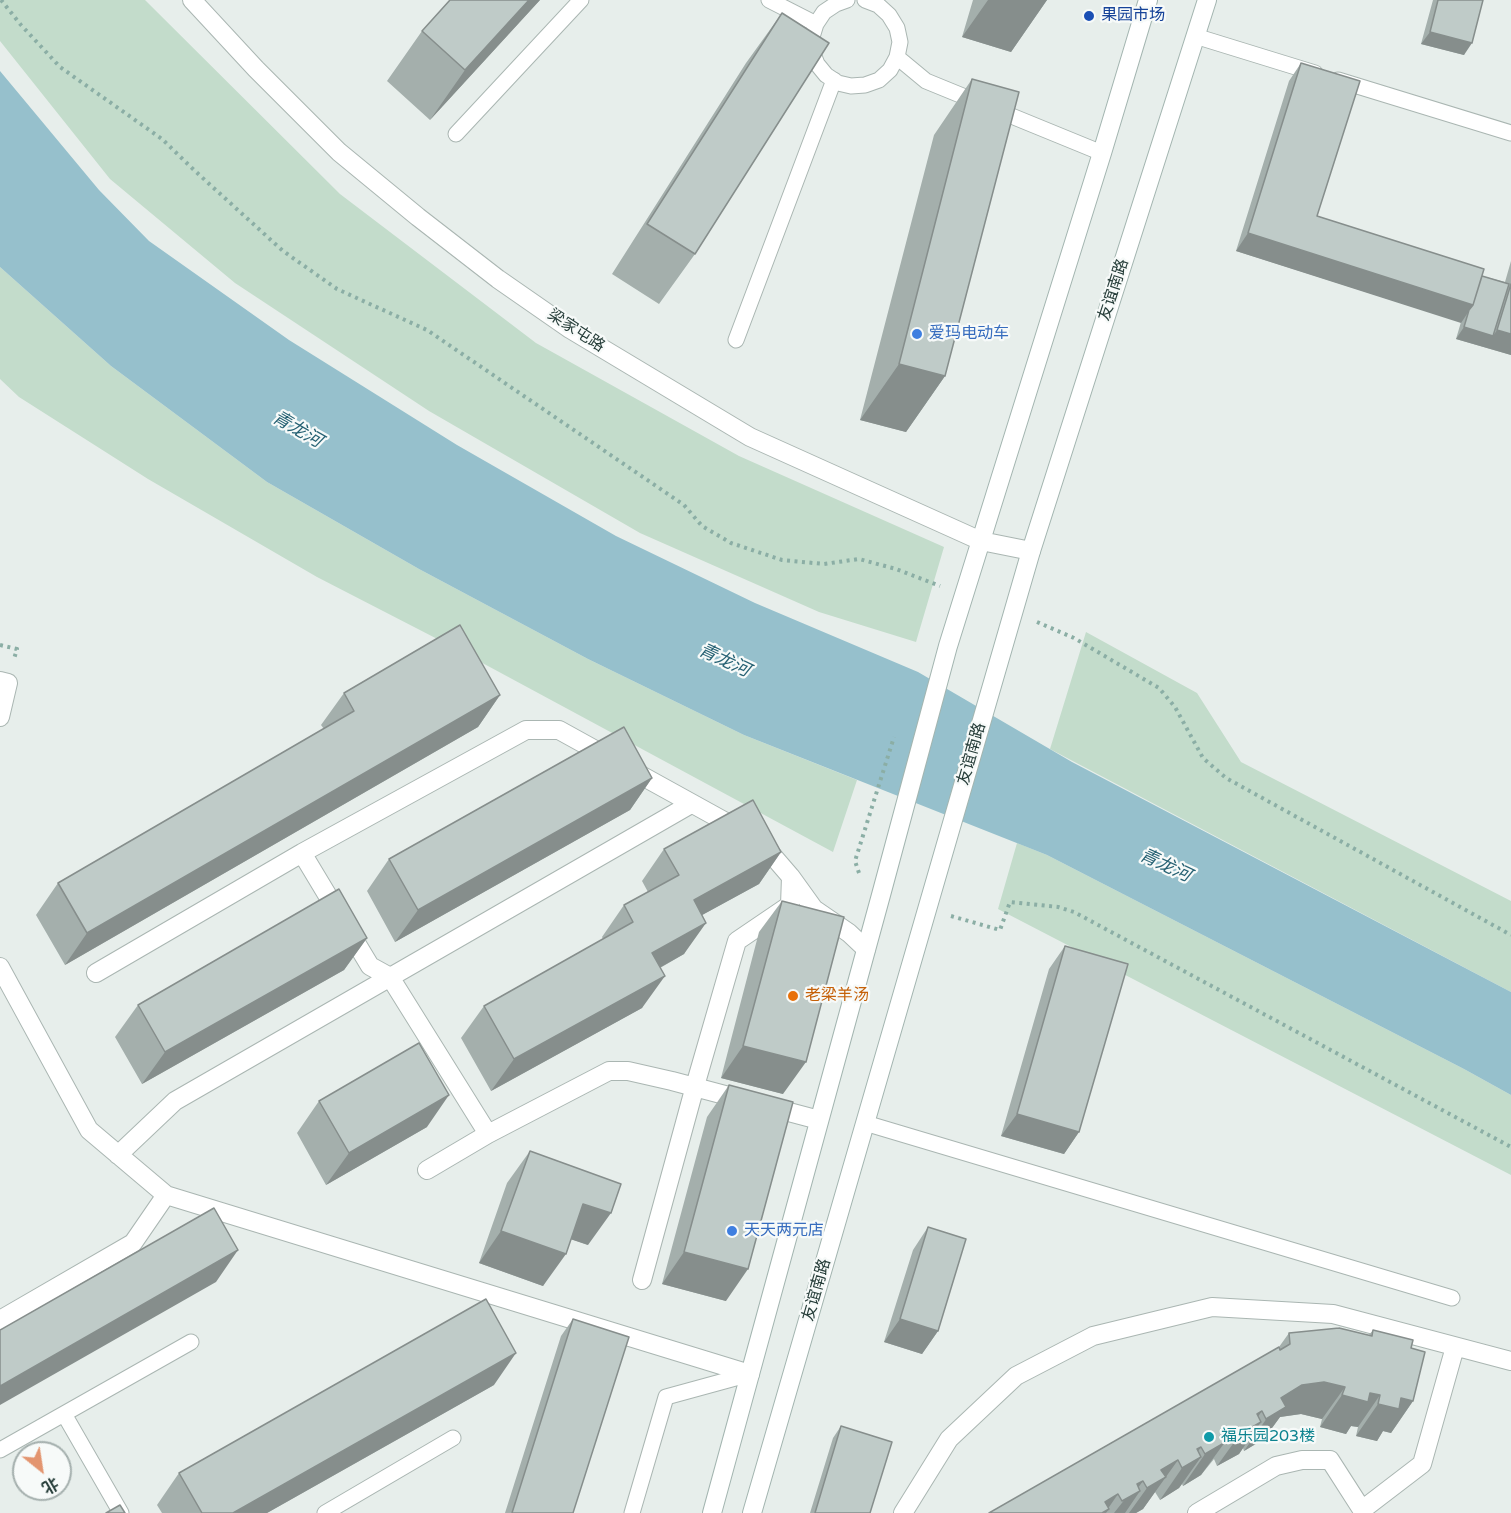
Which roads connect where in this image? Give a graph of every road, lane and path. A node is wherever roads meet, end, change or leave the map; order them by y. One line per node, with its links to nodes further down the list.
1 (2, 0): 19 (path)
2 (192, 0): 17 (street, 梁家屯路)
3 (580, 0): 14 (lane)
4 (769, 0): 9 (lane)
5 (848, 0): 9 (lane)
6 (865, 0): 11 (lane)
7 (1148, 0): 15 (street)
8 (1206, 0): 10 (street, 友谊南路)
9 (816, 24): 12 (lane)
10 (1195, 36): 13 (lane); 18 (street, 友谊南路)
11 (897, 57): 12 (lane); 15 (lane)
12 (834, 80): 16 (lane)
13 (1511, 133)
14 (456, 134)
15 (1102, 153): 17 (street)
16 (736, 340)
17 (981, 541): 18 (street, 梁家屯路); 19 (street)
18 (1031, 551): 34 (street, 友谊南路)
19 (964, 595): 28 (street)
20 (1038, 622): 27 (path)
21 (0, 681): 22 (street)
22 (0, 717)
23 (692, 804): 24 (street); 25 (street); 31 (street)
24 (302, 853): 30 (street); 31 (street)
25 (791, 877): 28 (street); 32 (street)
26 (958, 918): 36 (path)
27 (1511, 935)
28 (866, 949): 33 (street)
29 (0, 967): 37 (street)
30 (96, 973)
31 (390, 977): 35 (street); 37 (street)
32 (694, 1086): 33 (street); 35 (street); 40 (street)
33 (819, 1120): 46 (street)
34 (865, 1123): 41 (lane); 55 (street, 友谊南路)
35 (488, 1134): 38 (street)
36 (1511, 1147)
37 (118, 1155): 39 (street)
38 (427, 1170)
39 (166, 1195): 42 (street); 46 (street)
40 (642, 1280)
41 (1452, 1298)
42 (0, 1320)
43 (191, 1342): 47 (lane)
44 (1455, 1347): 45 (street); 51 (street); 56 (street)
45 (1511, 1361)
46 (750, 1374): 53 (lane); 54 (street)
47 (64, 1414): 49 (lane); 52 (lane)
48 (453, 1438): 50 (lane)
49 (0, 1450)
50 (331, 1512)
51 (1363, 1512): 57 (street)
52 (121, 1513)
53 (632, 1513)
54 (712, 1513)
55 (752, 1513)
56 (903, 1513)
57 (1197, 1513)

